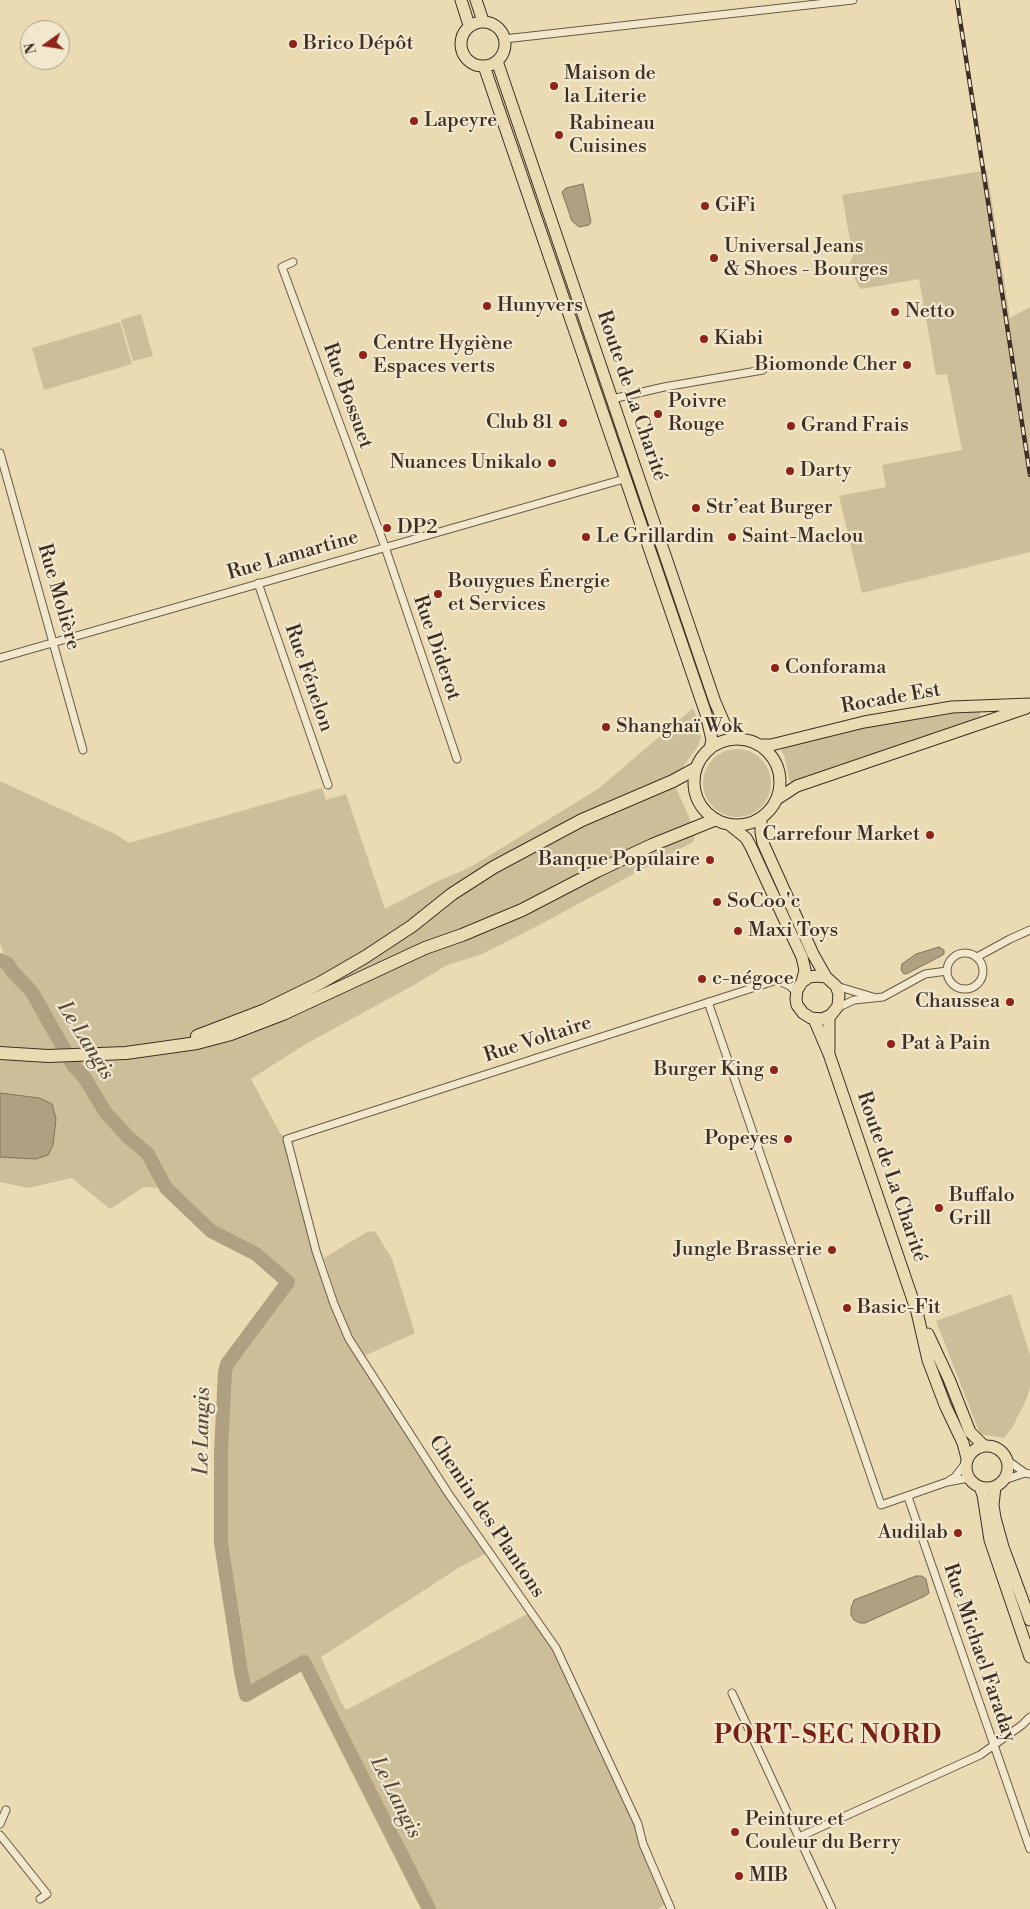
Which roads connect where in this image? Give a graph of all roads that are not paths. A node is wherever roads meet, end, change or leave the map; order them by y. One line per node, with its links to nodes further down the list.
1 (462, 0): 5 (main road)
2 (476, 0): 4 (main road)
3 (854, 0): 6 (street)
4 (483, 21): 5 (main road); 6 (main road)
5 (469, 25): 8 (main road)
6 (504, 39): 7 (main road)
7 (497, 61): 8 (main road); 11 (main road, Route de La Charité)
8 (484, 66): 13 (main road, Route de La Charité)
9 (293, 262): 14 (street, Rue Bossuet)
10 (763, 370): 11 (street)
11 (612, 400): 19 (main road, Route de La Charité)
12 (0, 453): 16 (street, Rue Molière)
13 (624, 479): 14 (street, Rue Lamartine); 21 (main road, Route de La Charité)
14 (385, 547): 15 (street, Rue Lamartine); 23 (street, Rue Diderot)
15 (258, 582): 16 (street, Rue Lamartine); 25 (street, Rue Fénelon)
16 (54, 642): 17 (street, Rue Lamartine); 22 (street, Rue Molière)
17 (0, 658)
18 (1030, 705): 20 (main road, Rocade Est); 26 (main road, Rocade Est)
19 (738, 738): 20 (main road); 21 (main road)
20 (760, 745): 26 (main road)
21 (710, 748): 24 (main road)
22 (83, 750)
23 (457, 759)
24 (695, 769): 28 (main road); 40 (highway)
25 (328, 785)
26 (777, 799): 27 (main road)
27 (762, 818): 29 (main road); 33 (main road)
28 (714, 820): 29 (main road); 40 (highway)
29 (731, 826): 35 (main road)
30 (1030, 930): 31 (street)
31 (977, 957): 32 (street); 32 (street)
32 (947, 971): 36 (street)
33 (826, 977): 34 (main road); 35 (main road)
34 (836, 986): 36 (street); 38 (main road)
35 (799, 987): 37 (street, Rue Voltaire); 39 (main road)
36 (873, 997): 38 (street)
37 (708, 1002): 43 (street, Rue Voltaire); 53 (street)
38 (833, 1012): 39 (main road); 42 (main road, Route de La Charité)
39 (814, 1019): 42 (main road, Route de La Charité)
40 (164, 1048): 41 (highway)
41 (0, 1053)
42 (829, 1054): 44 (main road, Route de La Charité)
43 (287, 1139): 66 (street, Chemin des Plantons)
44 (917, 1312): 45 (main road, Route de La Charité); 47 (main road, Route de La Charité)
45 (983, 1445): 46 (main road); 47 (main road)
46 (1007, 1460): 48 (street); 51 (main road)
47 (966, 1461): 49 (main road); 50 (street)
48 (1027, 1474): 51 (street)
49 (969, 1478): 50 (street); 52 (main road)
50 (946, 1482): 53 (street)
51 (999, 1483): 52 (main road); 54 (main road)
52 (980, 1487): 55 (main road)
53 (908, 1497): 59 (street, Rue Michael Faraday)
54 (1030, 1620)
55 (1030, 1657)
56 (732, 1693): 63 (street)
57 (1030, 1717): 58 (street)
58 (1026, 1725): 59 (street)
59 (994, 1745): 63 (street); 64 (street, Rue Michael Faraday)
60 (6, 1810): 61 (street)
61 (0, 1824)
62 (0, 1835): 65 (street)
63 (798, 1837): 67 (street)
64 (1030, 1849)
65 (40, 1900)
66 (671, 1909)
67 (832, 1909)

